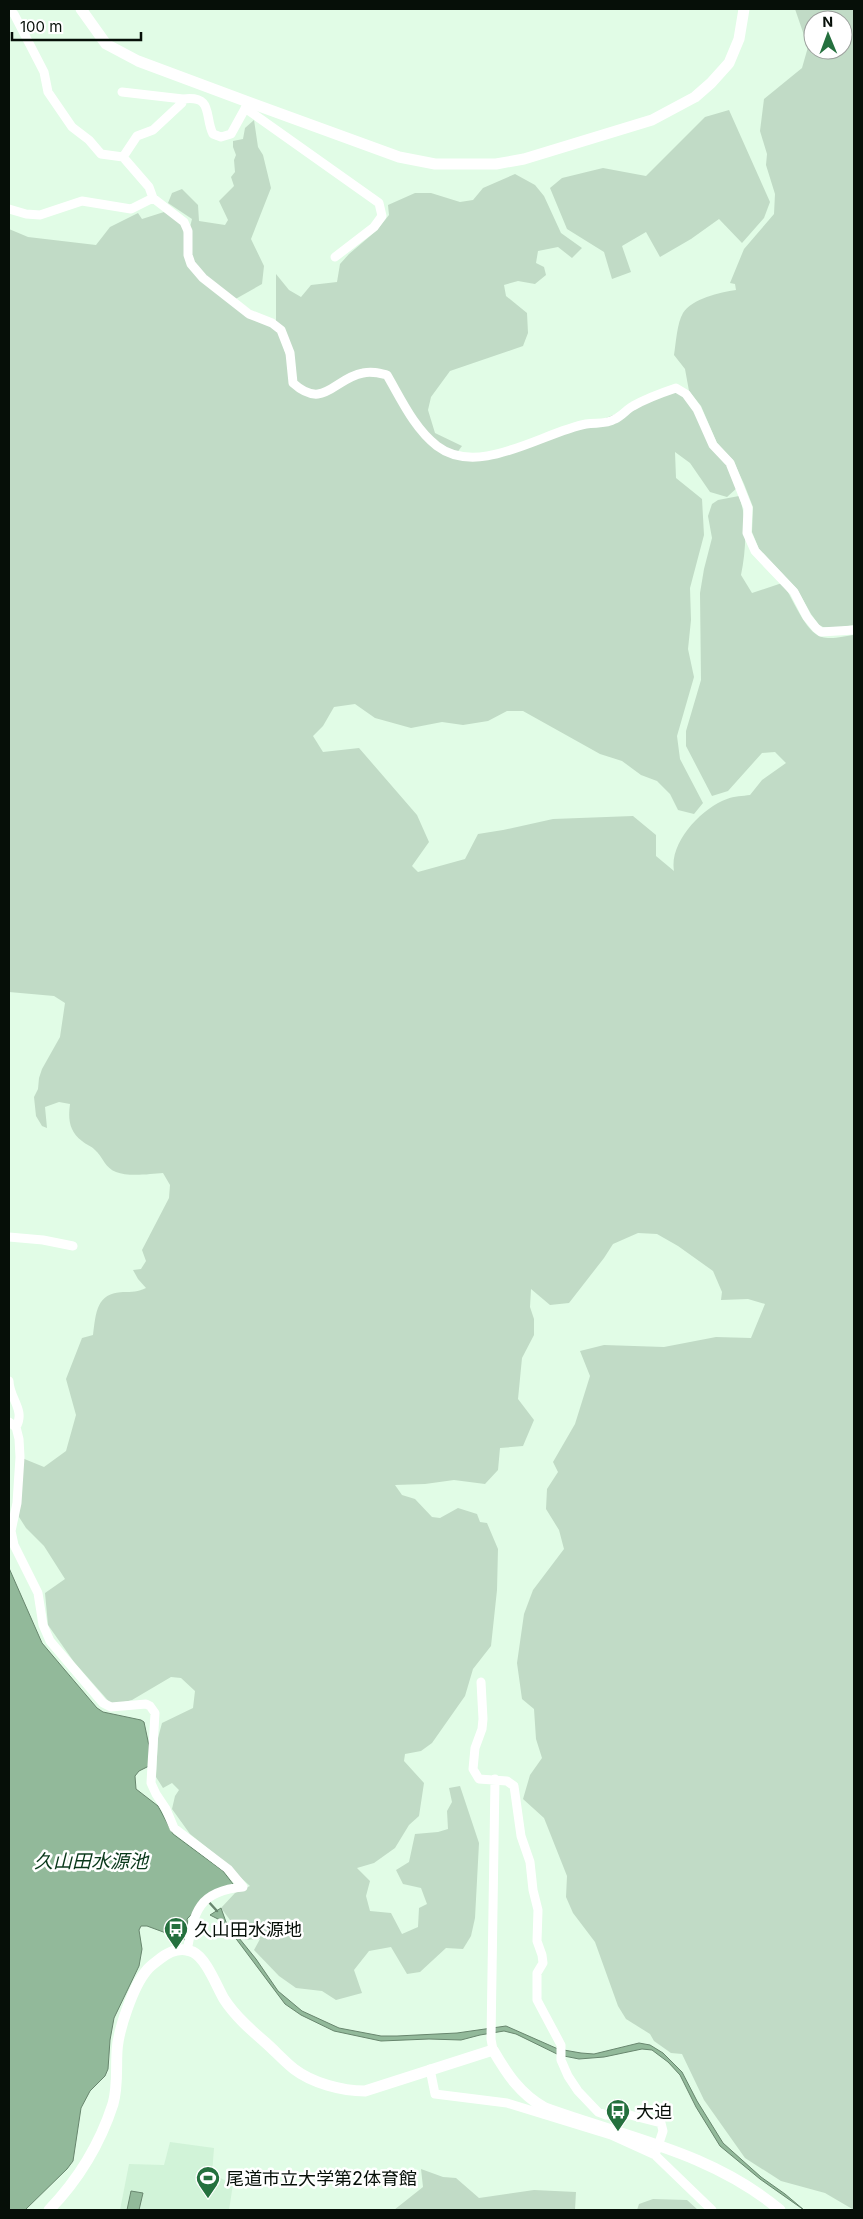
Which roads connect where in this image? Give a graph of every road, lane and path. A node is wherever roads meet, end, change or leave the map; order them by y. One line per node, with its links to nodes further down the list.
1 (81, 9): 6 (street)
2 (744, 9): 6 (street)
3 (9, 10): 7 (street)
4 (122, 92): 5 (street)
5 (183, 99): 6 (street); 7 (street)
6 (247, 105): 10 (street)
7 (123, 158): 8 (street)
8 (153, 198): 9 (street); 11 (street)
9 (9, 209)
10 (335, 257)
11 (854, 630)
12 (9, 1238): 13 (street)
13 (73, 1246)
14 (9, 1381): 15 (street)
15 (12, 1424): 16 (street)
16 (13, 1482): 19 (street)
17 (481, 1682): 18 (street)
18 (495, 1779): 20 (street); 22 (street)
19 (188, 1947): 21 (street); 23 (street)
20 (493, 2050): 21 (street); 22 (street)
21 (430, 2069): 22 (street)
22 (658, 2150): 24 (street); 25 (street)
23 (49, 2210)
24 (712, 2210)
25 (780, 2210)

